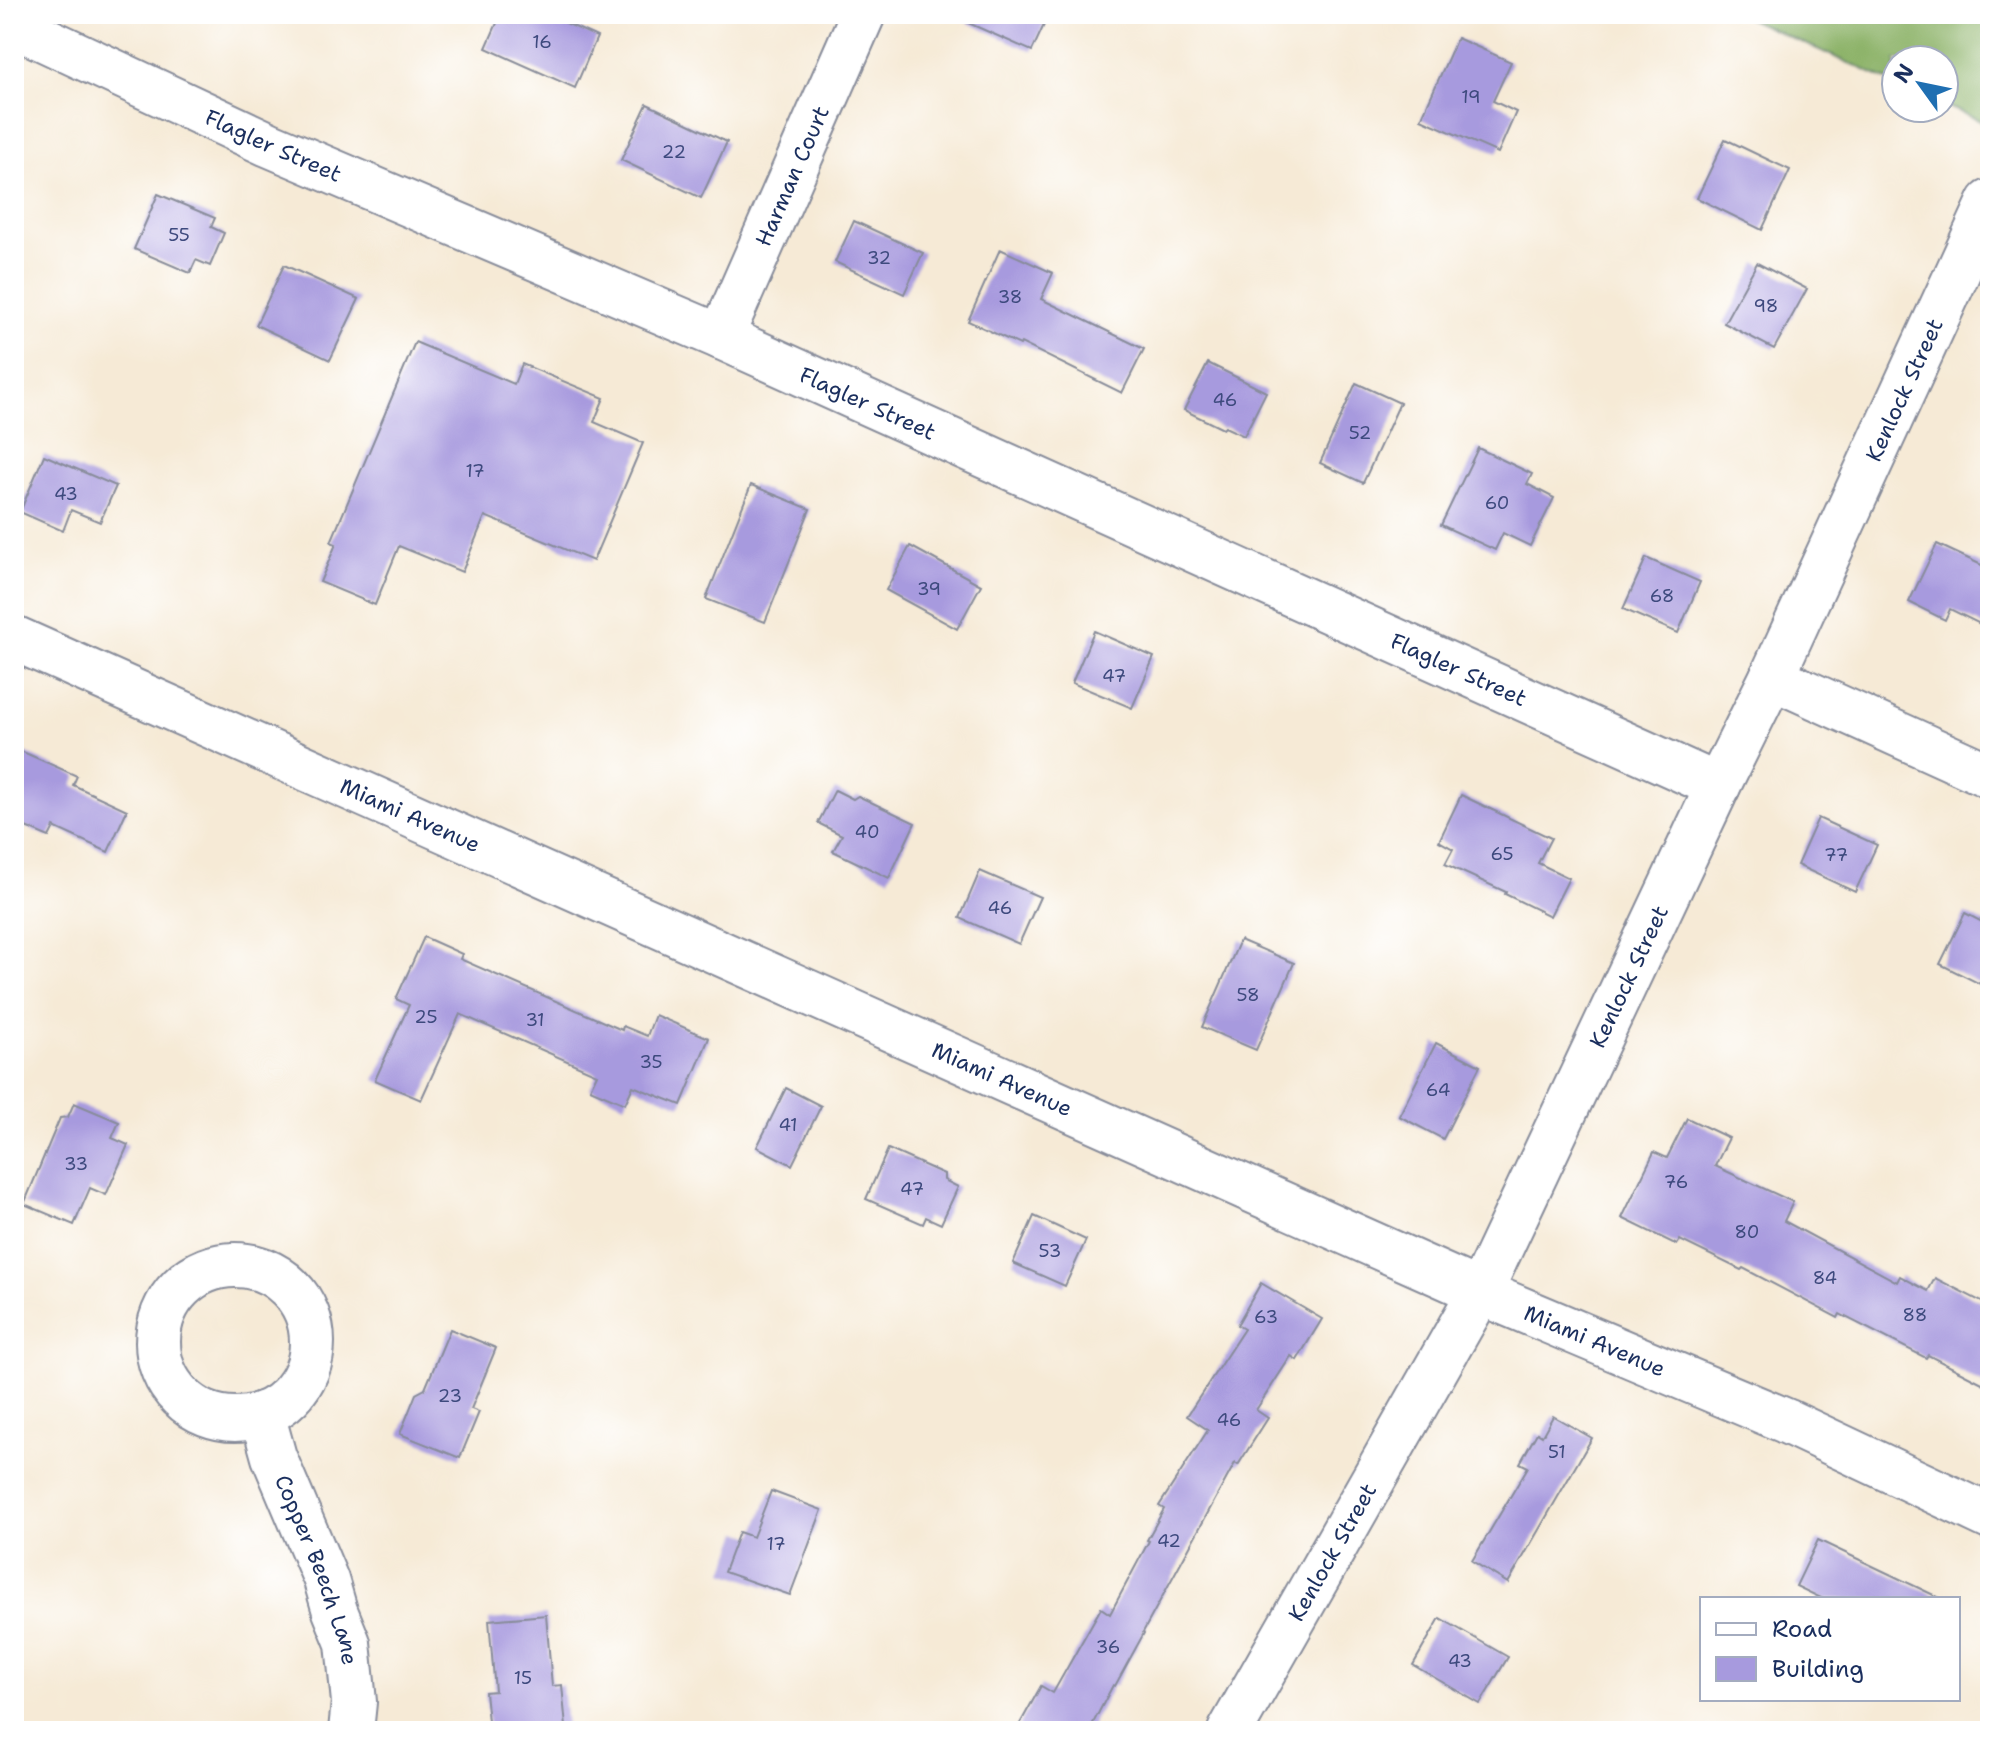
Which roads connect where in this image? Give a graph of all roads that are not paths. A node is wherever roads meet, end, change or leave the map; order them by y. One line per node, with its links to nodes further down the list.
1 (863, 14): 4 (street, Harman Court)
2 (14, 25): 4 (street, Flagler Street)
3 (1990, 202): 6 (street, Kenlock Street)
4 (721, 337): 8 (street, Flagler Street)
5 (14, 638): 9 (street, Miami Avenue)
6 (1772, 677): 7 (street); 8 (street, Kenlock Street)
7 (1990, 776)
8 (1718, 786): 9 (street, Kenlock Street)
9 (1480, 1292): 11 (street, Miami Avenue); 13 (street, Kenlock Street)
10 (262, 1414): 12 (street, Copper Beech Lane)
11 (1990, 1517)
12 (351, 1731)
13 (1230, 1731)

